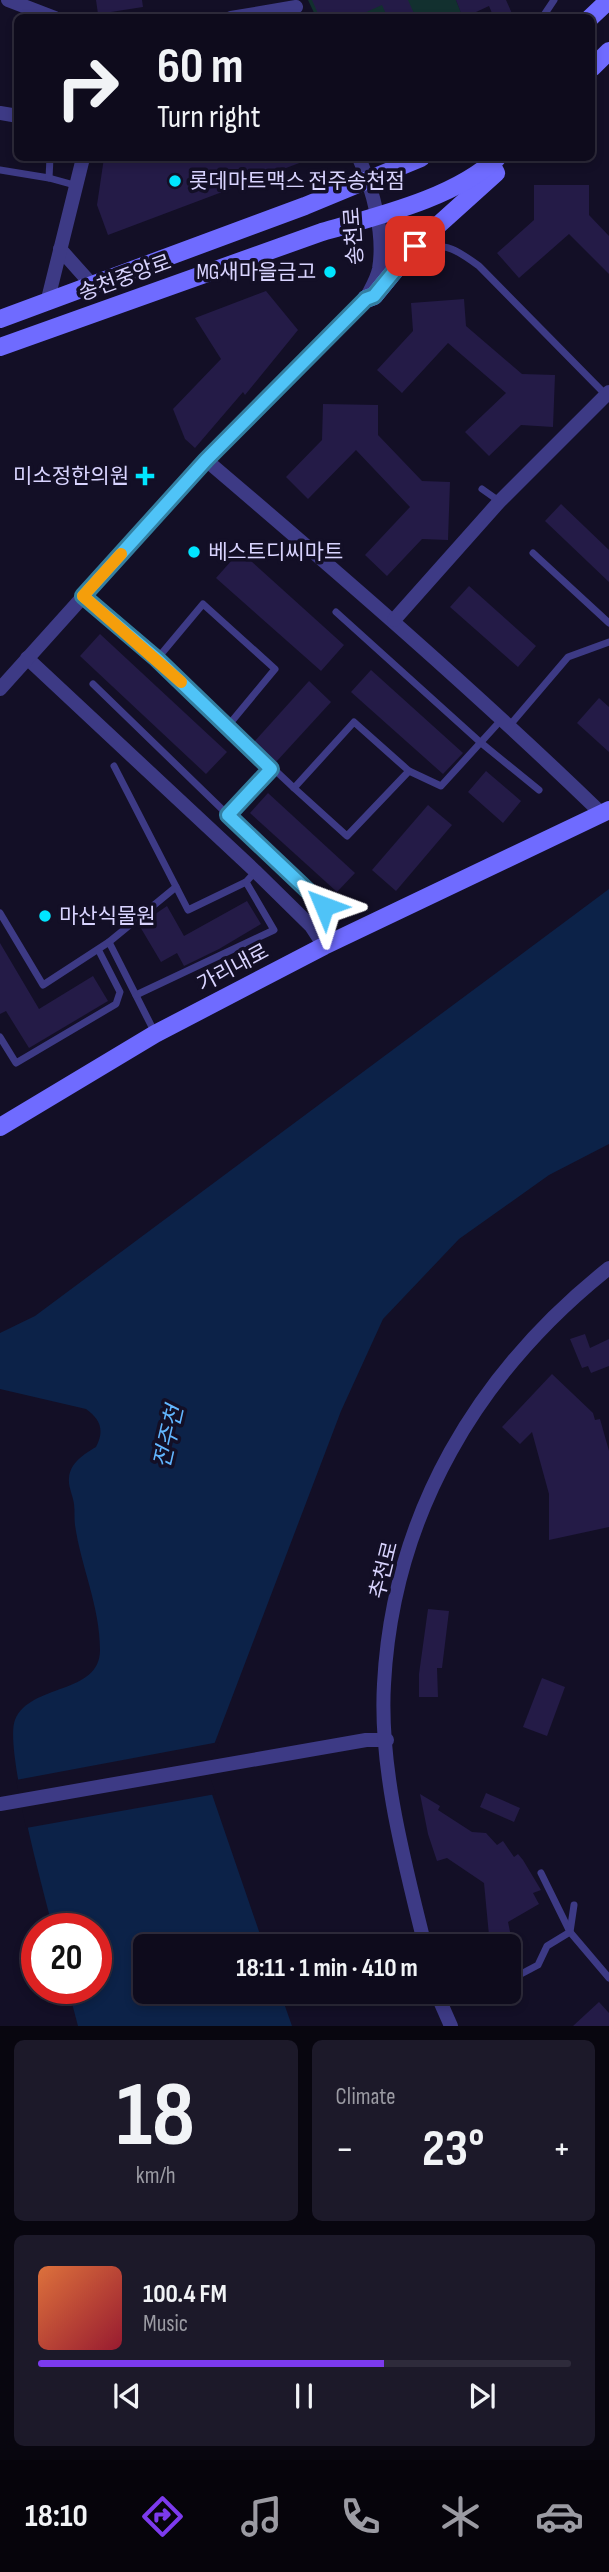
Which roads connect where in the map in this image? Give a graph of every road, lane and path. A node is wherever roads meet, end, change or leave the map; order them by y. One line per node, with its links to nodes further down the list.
1 (8, 0): 3 (street)
2 (608, 1): 7 (street)
3 (26, 8): 5 (street)
4 (297, 8): 6 (street)
5 (43, 14)
6 (257, 14)
7 (594, 14)
8 (609, 51): 9 (street)
9 (595, 65)
10 (50, 161): 17 (lane)
11 (82, 161): 19 (street)
12 (360, 161): 18 (street, 송천로)
13 (413, 161): 18 (street, 송천중앙로)
14 (492, 161): 20 (street, 송천중앙로)
15 (494, 161): 21 (street)
16 (0, 170): 17 (lane)
17 (49, 178): 19 (lane)
18 (368, 179): 20 (street, 송천로); 23 (street, 송천중앙로)
19 (78, 186): 22 (street)
20 (376, 216): 24 (street, 송천로); 27 (street, 송천중앙로)
21 (415, 246): 24 (street); 28 (lane)
22 (60, 249): 23 (street); 25 (street)
23 (93, 286): 25 (street, 송천중앙로)
24 (366, 299): 29 (street, 송천로)
25 (47, 303): 26 (street, 송천중앙로)
26 (0, 319)
27 (0, 347)
28 (607, 393): 31 (street)
29 (206, 460): 33 (street, 송천로); 35 (street)
30 (482, 489): 31 (lane)
31 (499, 502): 35 (street)
32 (533, 553): 36 (lane)
33 (83, 596): 38 (street, 송천로); 39 (lane)
34 (336, 612): 44 (lane)
35 (394, 620): 42 (street)
36 (609, 623)
37 (609, 642): 42 (lane)
38 (27, 658): 41 (street, 송천로); 52 (street)
39 (157, 659): 43 (lane); 43 (lane)
40 (93, 684): 51 (lane)
41 (0, 690)
42 (506, 722): 44 (lane); 50 (street)
43 (228, 727): 46 (lane)
44 (480, 742): 47 (lane); 49 (lane)
45 (114, 766): 53 (lane)
46 (271, 769): 48 (lane); 51 (lane)
47 (409, 771): 48 (lane); 48 (lane)
48 (294, 788)
49 (539, 790)
50 (605, 811): 57 (street, 가리내로)
51 (228, 815): 54 (lane)
52 (250, 876): 53 (lane); 57 (street); 59 (lane)
53 (176, 887): 56 (lane)
54 (324, 906)
55 (0, 913): 58 (lane)
56 (109, 943): 58 (lane); 59 (lane)
57 (324, 946): 60 (street, 가리내로)
58 (99, 951): 61 (lane)
59 (136, 995): 60 (lane)
60 (155, 1034): 62 (street, 가리내로)
61 (0, 1037)
62 (1, 1124)
63 (609, 1268): 64 (street, 추천로)
64 (387, 1740): 65 (street); 69 (street, 추천로)
65 (0, 1804)
66 (541, 1873): 68 (lane)
67 (574, 1905): 68 (lane)
68 (570, 1931): 70 (lane); 71 (lane)
69 (422, 1934)
70 (521, 1974)
71 (609, 1978)
72 (441, 2004): 73 (street)
73 (451, 2026)

